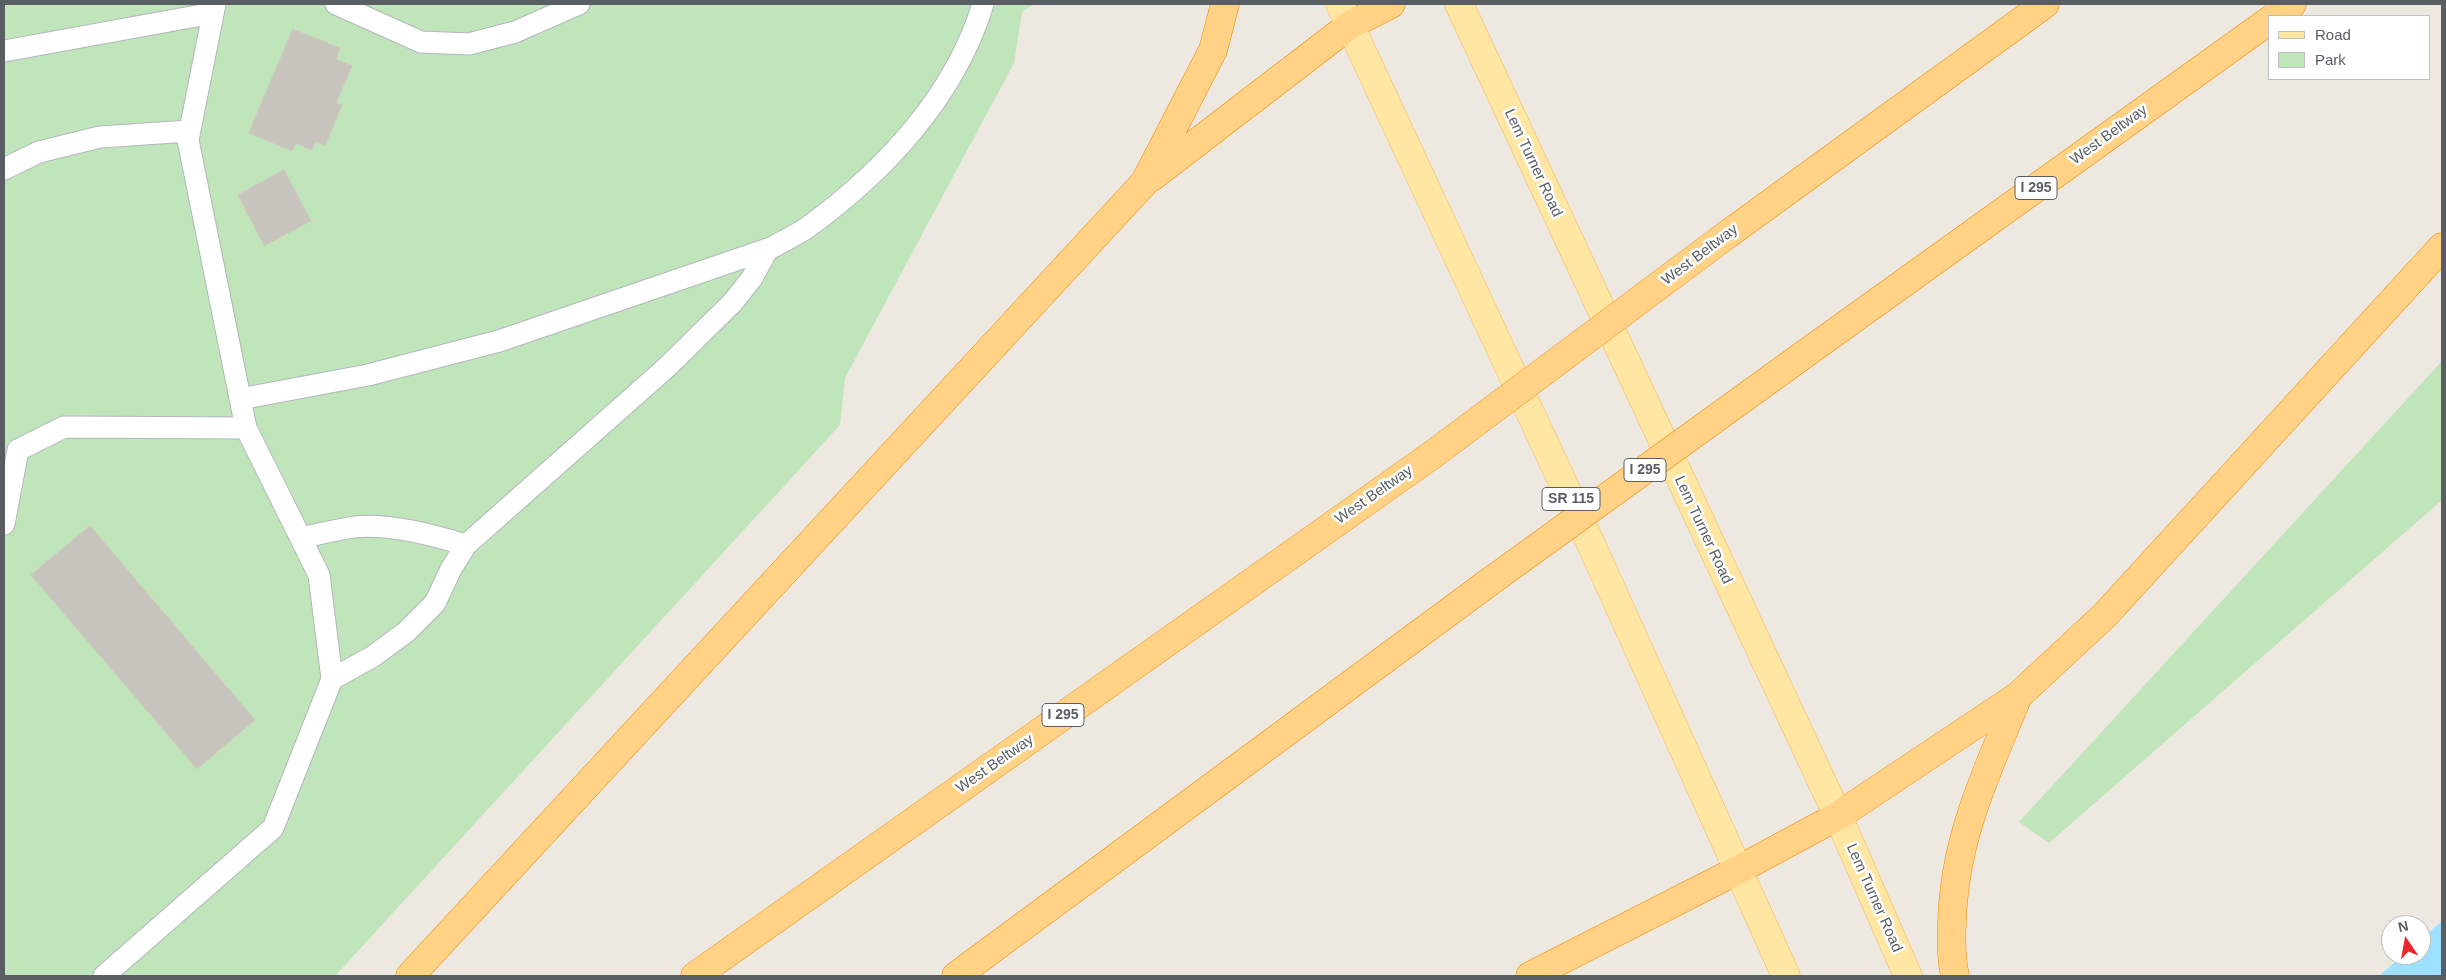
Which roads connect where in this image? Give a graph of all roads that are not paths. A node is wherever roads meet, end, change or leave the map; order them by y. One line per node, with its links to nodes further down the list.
1 (336, 4): 2 (lane)
2 (579, 4)
3 (983, 4): 18 (lane)
4 (1226, 4): 16 (highway)
5 (1391, 4): 10 (highway)
6 (1459, 4): 26 (main road, Lem Turner Road)
7 (2045, 4): 30 (highway, West Beltway / I 295, bridge)
8 (2292, 4): 11 (highway)
9 (214, 8): 13 (lane); 14 (lane)
10 (1345, 14): 16 (highway); 27 (main road, SR 115)
11 (2276, 15)
12 (2268, 21): 31 (highway, West Beltway / I 295, bridge)
13 (4, 51)
14 (189, 131): 15 (lane); 19 (lane)
15 (4, 169)
16 (1145, 182): 29 (highway)
17 (2442, 247): 25 (highway)
18 (768, 249): 19 (lane); 23 (lane)
19 (240, 400): 20 (lane)
20 (246, 428): 21 (lane); 22 (lane)
21 (4, 524)
22 (301, 538): 23 (lane); 24 (lane)
23 (466, 545): 24 (lane)
24 (332, 679): 28 (lane)
25 (2018, 696): 26 (highway); 35 (highway)
26 (1838, 816): 27 (highway); 34 (main road, Lem Turner Road)
27 (1738, 870): 32 (highway); 33 (main road, SR 115)
28 (104, 976)
29 (410, 976)
30 (695, 976)
31 (956, 976)
32 (1530, 976)
33 (1786, 976)
34 (1908, 976)
35 (1955, 976)

